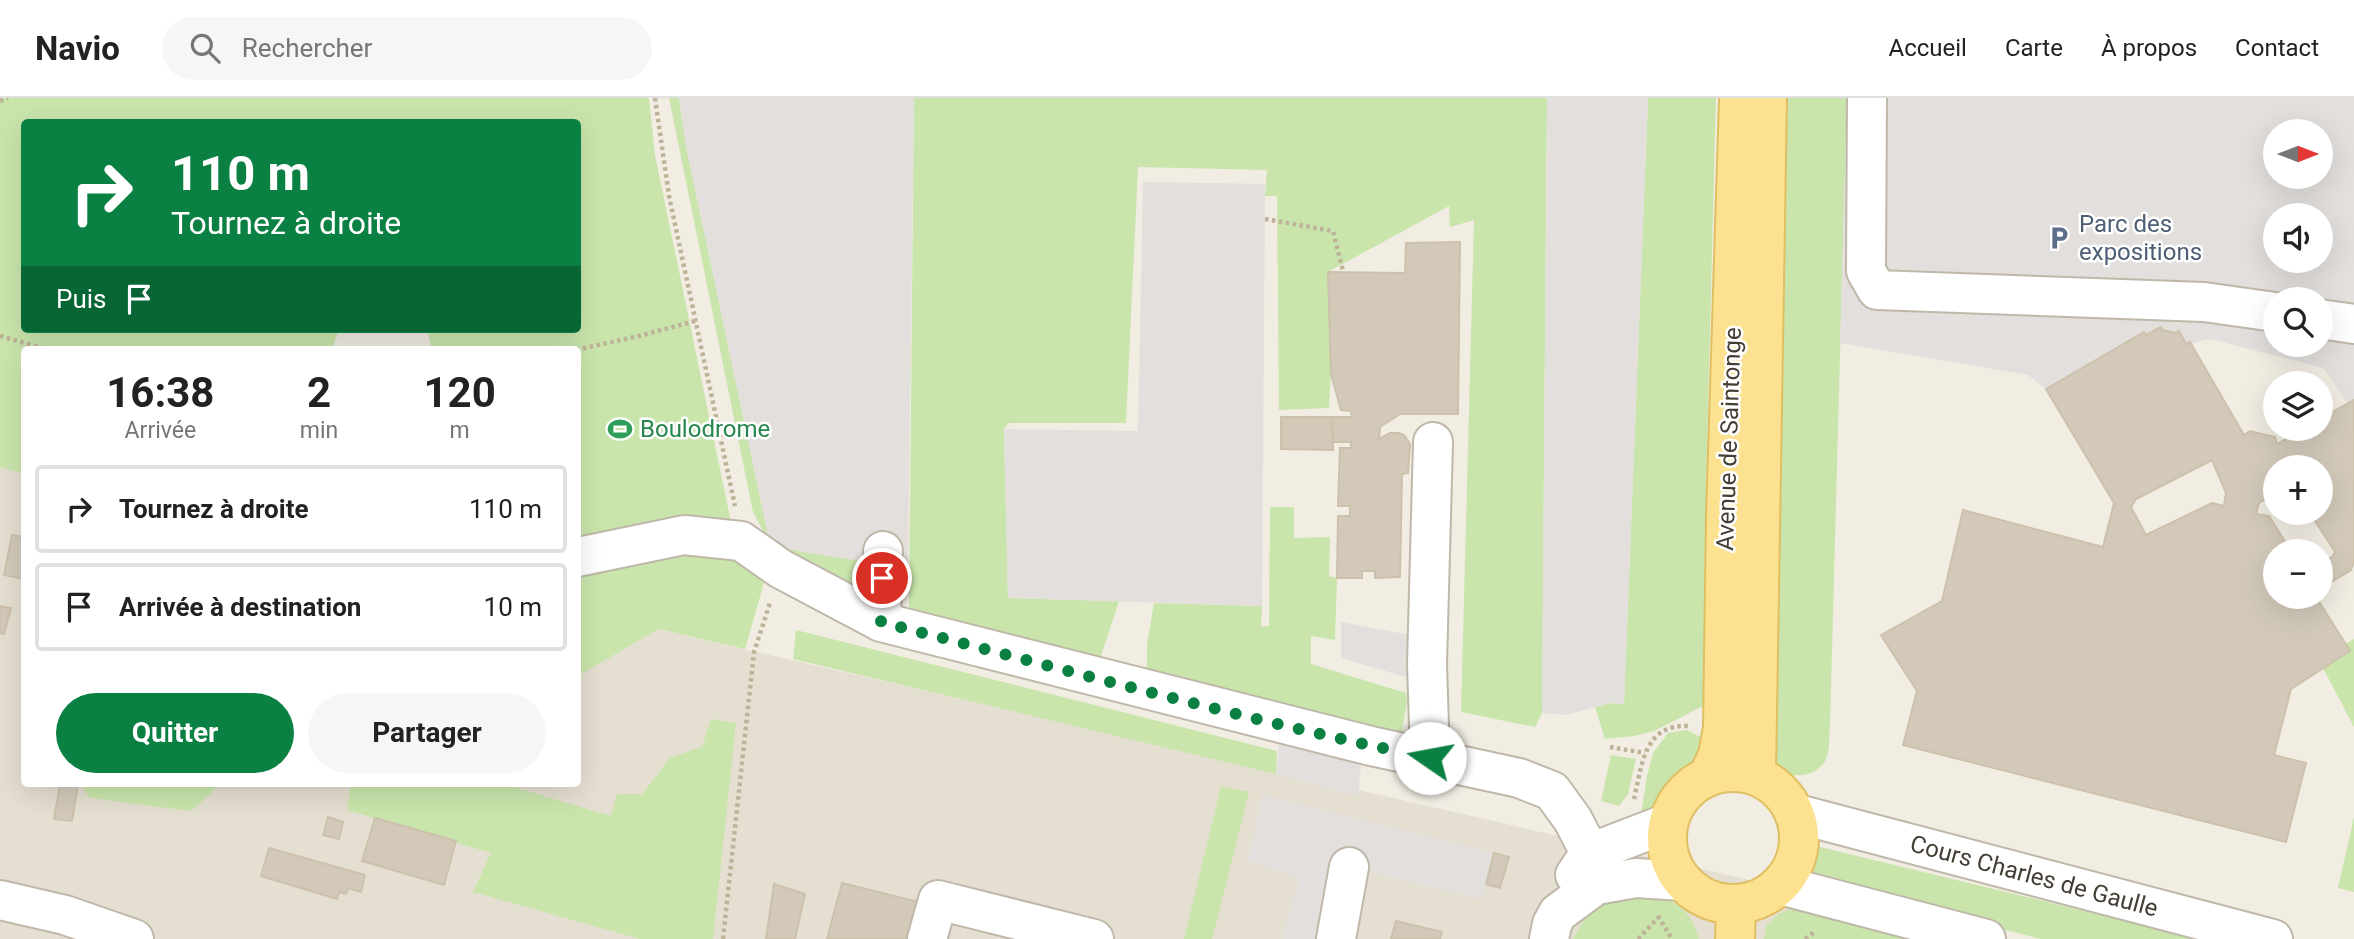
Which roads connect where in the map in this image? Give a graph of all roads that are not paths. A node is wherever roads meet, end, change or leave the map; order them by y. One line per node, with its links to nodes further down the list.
1 (1739, 98): 13 (main road, Avenue de Saintonge)
2 (1767, 98): 12 (main road, Avenue de Saintonge)
3 (1867, 98): 4 (street)
4 (2263, 310)
5 (2333, 321): 6 (street)
6 (2354, 324)
7 (1433, 442): 11 (street)
8 (883, 551): 10 (street)
9 (581, 556): 10 (street)
10 (881, 622): 11 (street)
11 (1430, 758): 16 (street)
12 (1756, 776): 13 (main road); 14 (main road)
13 (1708, 777): 15 (main road)
14 (1794, 813): 19 (main road); 28 (street, Cours Charles de Gaulle)
15 (1668, 823): 16 (street); 18 (main road)
16 (1590, 853): 22 (street)
17 (1349, 867): 26 (street)
18 (1683, 881): 21 (main road); 22 (street)
19 (1780, 885): 21 (main road); 27 (street)
20 (0, 900): 23 (street)
21 (1735, 922)
22 (1554, 926)
23 (134, 939)
24 (927, 939): 25 (street)
25 (1094, 939)
26 (1336, 939)
27 (1986, 939)
28 (2273, 939)

